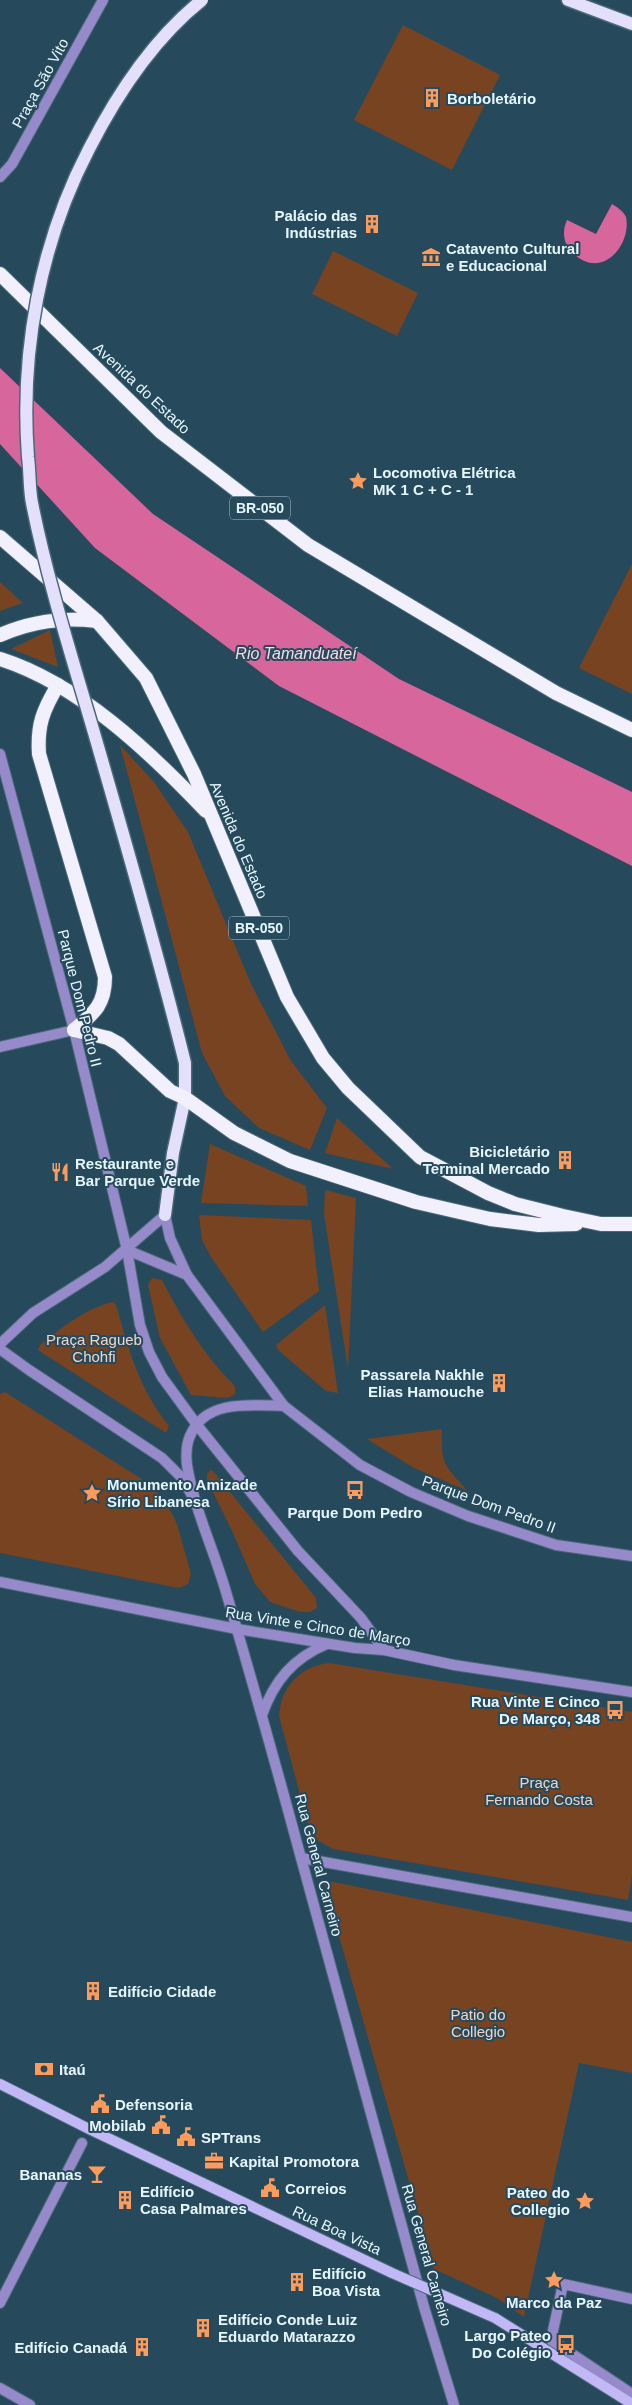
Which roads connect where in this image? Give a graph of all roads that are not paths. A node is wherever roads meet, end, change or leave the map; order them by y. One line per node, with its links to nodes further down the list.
1 (103, 0): 5 (street, Praça São Vito)
2 (202, 0): 17 (main road, bridge)
3 (568, 0): 4 (main road)
4 (632, 24)
5 (0, 178)
6 (0, 274): 12 (highway, Avenida do Estado / BR-050)
7 (0, 537): 8 (highway, Avenida do Estado / BR-050)
8 (97, 621): 9 (highway); 14 (highway, Avenida do Estado / BR-050)
9 (0, 635)
10 (0, 659): 11 (highway)
11 (58, 685): 14 (highway); 15 (highway)
12 (632, 730)
13 (0, 754): 15 (street, Parque Dom Pedro II)
14 (213, 818): 19 (highway, Avenida do Estado / BR-050)
15 (74, 1030): 16 (street); 17 (highway); 21 (street, Parque Dom Pedro II)
16 (0, 1047)
17 (185, 1098): 18 (main road); 19 (highway)
18 (165, 1215): 21 (street); 22 (street, Parque Dom Pedro II)
19 (601, 1224): 20 (highway, Avenida do Estado / BR-050)
20 (632, 1224)
21 (127, 1250): 22 (street); 23 (street); 26 (street, Parque Dom Pedro II)
22 (187, 1275): 25 (street, Parque Dom Pedro II)
23 (0, 1344)
24 (0, 1349): 27 (street)
25 (284, 1406): 26 (street); 28 (street, Parque Dom Pedro II)
26 (197, 1425): 27 (street, Rua General Carneiro); 32 (street)
27 (196, 1502): 30 (street, Rua General Carneiro)
28 (632, 1556)
29 (0, 1582): 30 (street, Rua Vinte e Cinco de Março)
30 (237, 1629): 31 (street, Rua Vinte e Cinco de Março); 34 (street, Rua General Carneiro)
31 (327, 1644): 32 (street, Rua Vinte e Cinco de Março); 34 (street)
32 (384, 1650): 33 (street, Rua Vinte e Cinco de Março)
33 (632, 1692)
34 (262, 1715): 35 (street, Rua General Carneiro)
35 (301, 1858): 36 (street); 45 (street, Rua General Carneiro)
36 (632, 1917)
37 (0, 2084): 43 (main road, Rua Boa Vista, bridge)
38 (82, 2143): 40 (street)
39 (632, 2299): 42 (street)
40 (0, 2303)
41 (0, 2388): 44 (street)
42 (632, 2394)
43 (632, 2404)
44 (30, 2405)
45 (454, 2405)

